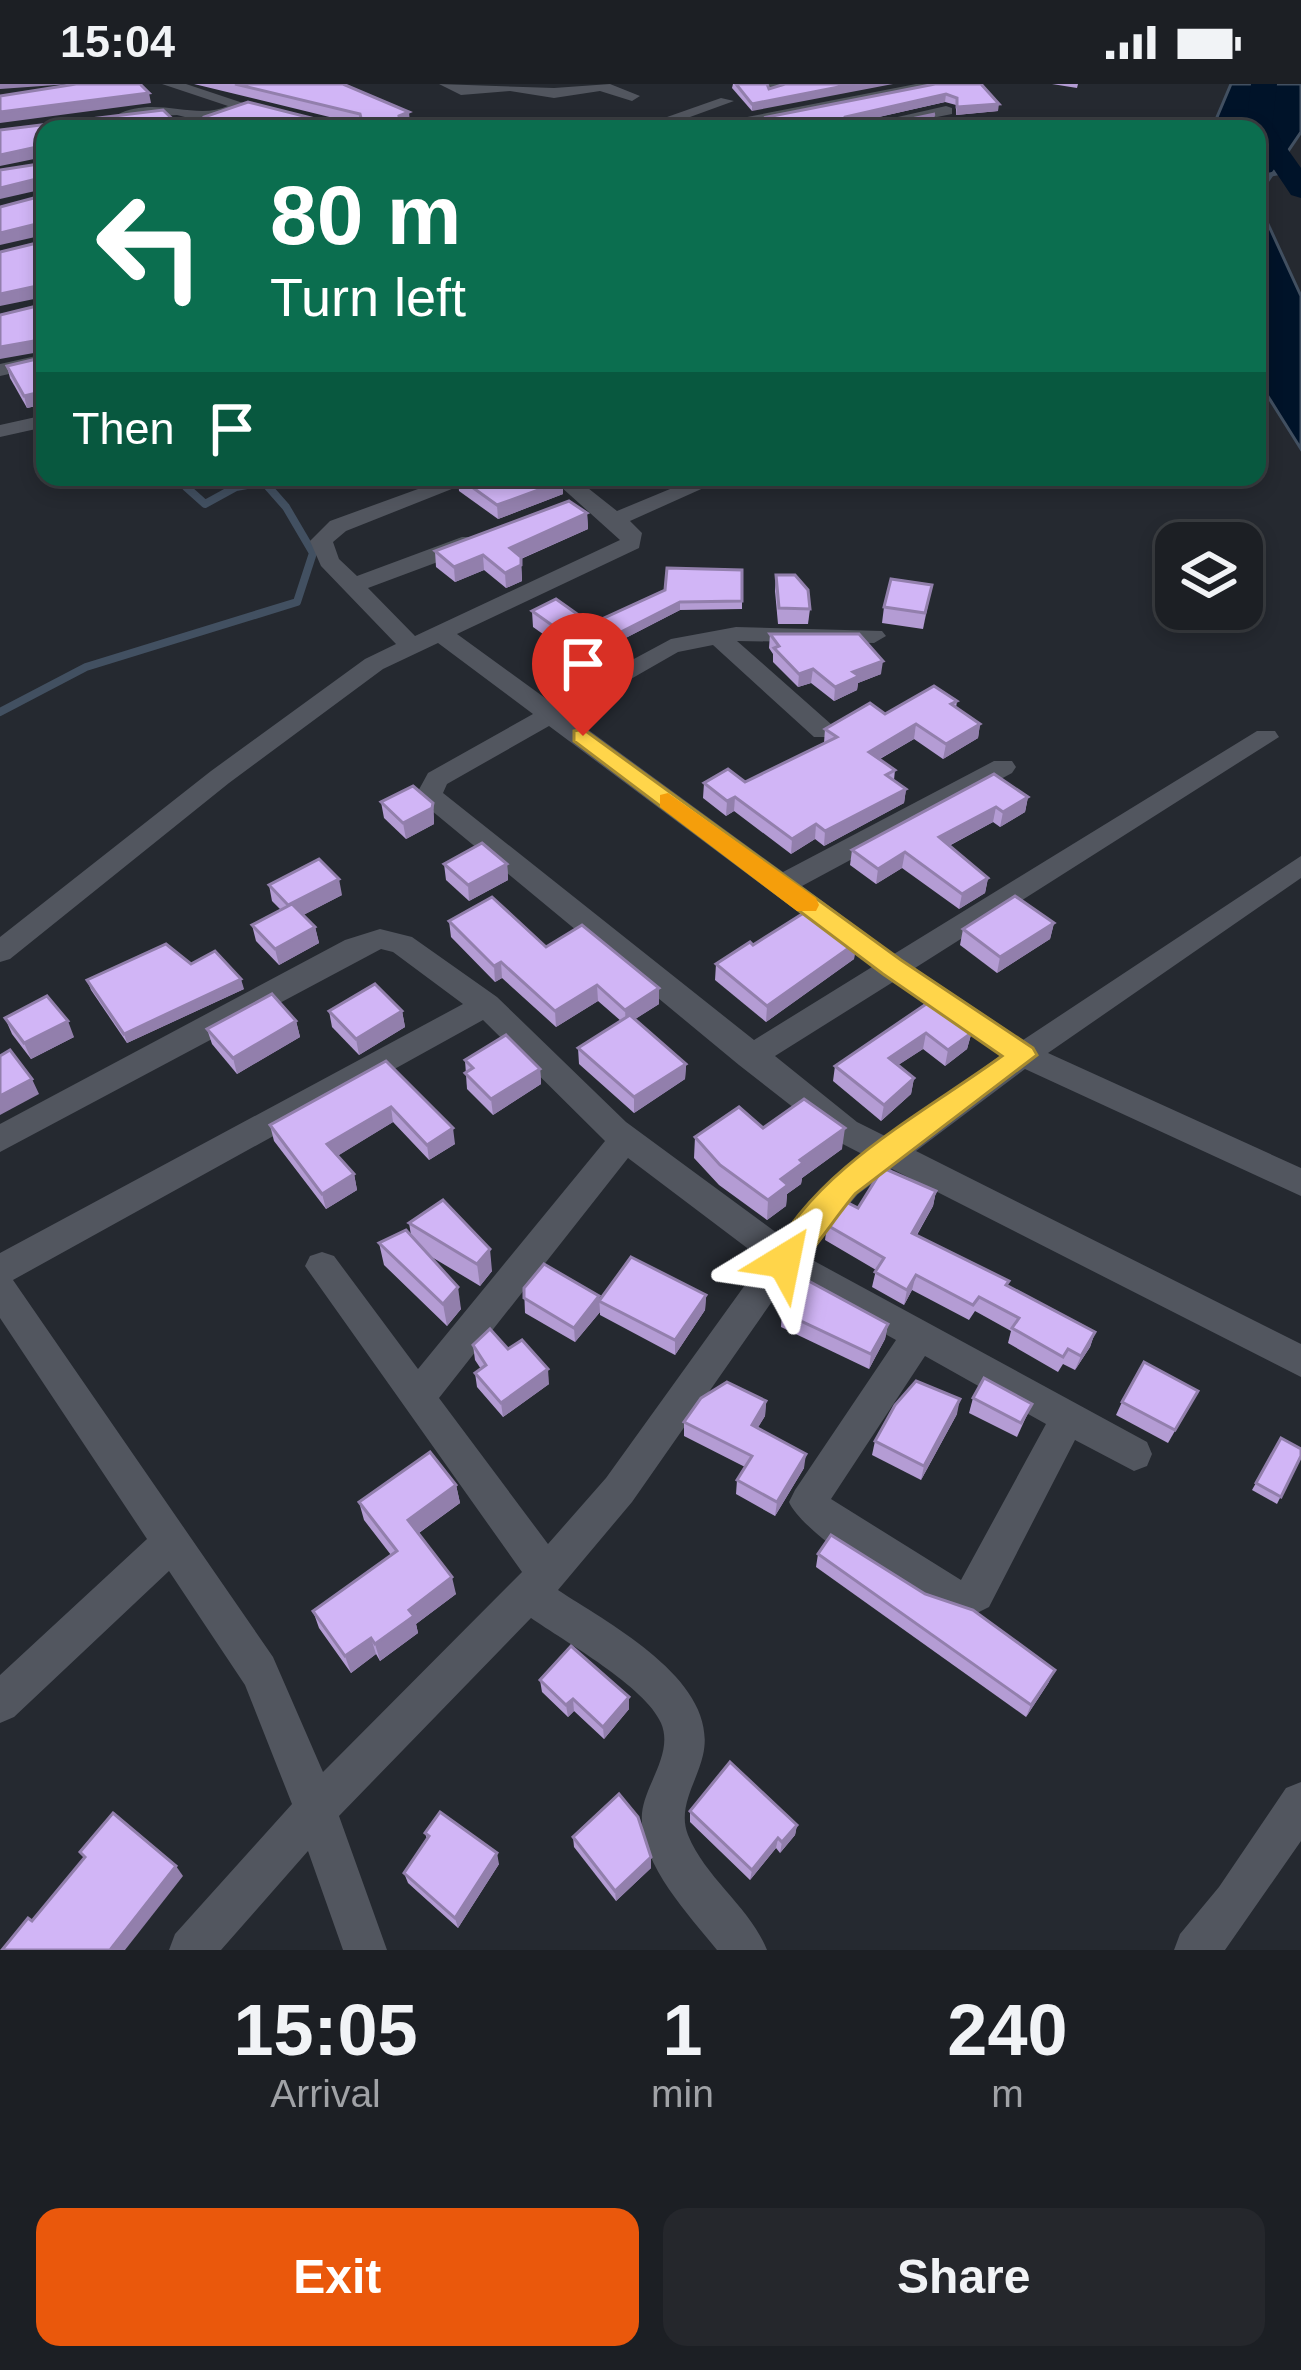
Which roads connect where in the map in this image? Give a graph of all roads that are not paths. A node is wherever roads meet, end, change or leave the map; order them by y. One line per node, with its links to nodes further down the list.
1 (170, 84): 8 (street)
2 (447, 84): 6 (street)
3 (709, 84): 7 (street)
4 (942, 84): 5 (street)
5 (918, 86): 10 (street); 14 (street)
6 (632, 97)
7 (726, 100): 12 (street); 13 (street)
8 (243, 105): 9 (street); 11 (street)
9 (264, 110)
10 (946, 111): 15 (street); 16 (street)
11 (112, 117)
12 (667, 120)
13 (746, 120)
14 (768, 120)
15 (900, 120)
16 (954, 120)
17 (36, 362): 18 (street)
18 (0, 370)
19 (36, 423): 20 (street)
20 (0, 431)
21 (448, 486): 26 (street)
22 (566, 486): 24 (street)
23 (696, 486): 24 (street)
24 (617, 519): 27 (street)
25 (501, 530): 26 (street)
26 (352, 586): 30 (street)
27 (442, 634): 30 (street); 31 (street)
28 (717, 636): 29 (street); 31 (street); 32 (street)
29 (874, 636)
30 (412, 646): 37 (street)
31 (551, 712): 36 (street); 41 (street)
32 (823, 731)
33 (1266, 737): 38 (street)
34 (1003, 766): 36 (street)
35 (1301, 865): 40 (street)
36 (781, 886): 38 (street)
37 (0, 952)
38 (892, 967): 40 (street); 41 (street)
39 (486, 1005): 42 (street); 43 (street); 48 (street)
40 (1023, 1055): 44 (street); 45 (street)
41 (750, 1058): 44 (street)
42 (0, 1139)
43 (625, 1139): 46 (street); 52 (street)
44 (888, 1154): 46 (street); 51 (street)
45 (1301, 1183)
46 (784, 1259): 50 (street); 56 (street)
47 (322, 1266): 52 (street)
48 (0, 1270)
49 (0, 1289): 55 (street)
50 (918, 1337): 53 (street); 53 (street)
51 (1301, 1361)
52 (418, 1397): 56 (street)
53 (1069, 1416): 54 (street)
54 (1134, 1454)
55 (172, 1542): 57 (street); 59 (street)
56 (538, 1583): 59 (street); 62 (street)
57 (0, 1703)
58 (1301, 1803): 63 (street)
59 (315, 1811): 60 (street); 61 (street)
60 (191, 1950)
61 (365, 1950)
62 (745, 1950)
63 (1196, 1950)

